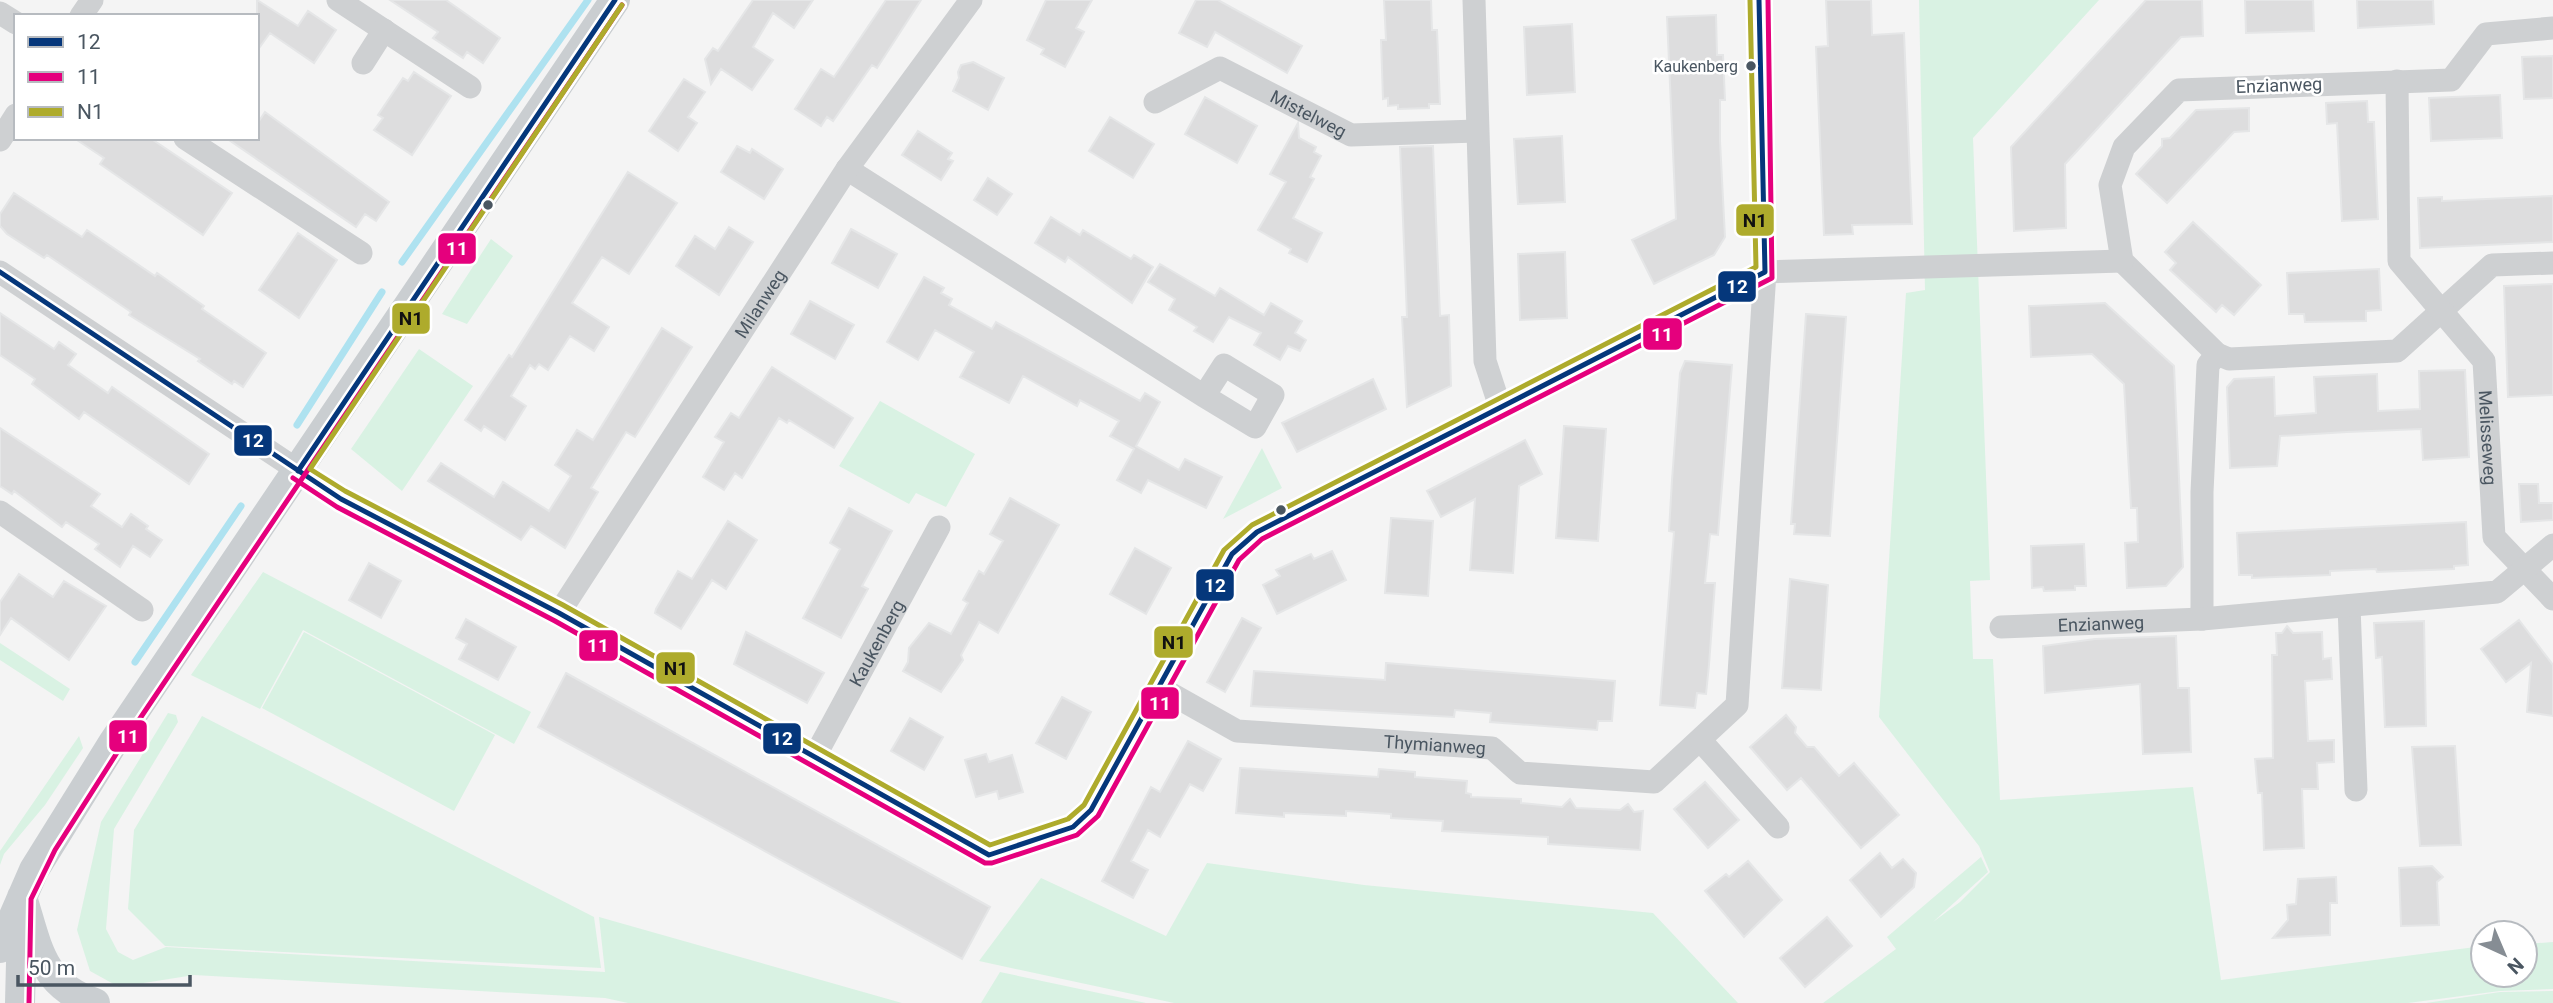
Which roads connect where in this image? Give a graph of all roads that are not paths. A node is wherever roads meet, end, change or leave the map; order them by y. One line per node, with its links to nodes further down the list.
1 (338, 0): 7 (street)
2 (615, 0): 26 (main road)
3 (971, 0): 16 (street, Milanweg)
4 (1474, 0): 13 (street)
5 (1759, 0): 21 (street)
6 (2553, 28): 9 (street, Enzianweg)
7 (384, 30): 8 (street); 10 (street)
8 (363, 63)
9 (2397, 81): 18 (street, Enzianweg); 22 (street, Melisseweg)
10 (470, 87)
11 (1154, 102): 13 (street, Mistelweg)
12 (14, 118): 14 (street)
13 (1477, 131): 25 (street)
14 (0, 140)
15 (188, 140): 17 (street)
16 (846, 169): 24 (street); 34 (street, Milanweg)
17 (361, 253)
18 (2122, 261): 21 (street); 23 (street)
19 (2553, 263): 22 (street)
20 (0, 272): 26 (street)
21 (1765, 272): 25 (street); 38 (street, Thymianweg)
22 (2441, 311): 23 (street); 30 (street, Melisseweg)
23 (2217, 354): 35 (street)
24 (1205, 396)
25 (1500, 407): 37 (street)
26 (298, 471): 34 (street); 42 (main road)
27 (0, 512): 33 (street)
28 (939, 527): 39 (street, Kaukenberg)
29 (2553, 545): 30 (street, Enzianweg)
30 (2524, 569): 31 (street); 32 (street, Enzianweg)
31 (2553, 599)
32 (2349, 606): 35 (street, Enzianweg); 40 (street)
33 (142, 610)
34 (559, 613): 39 (street)
35 (2202, 620): 36 (street, Enzianweg)
36 (2001, 627)
37 (1157, 686): 38 (street, Thymianweg); 39 (street)
38 (1701, 741): 41 (street)
39 (814, 758)
40 (2356, 790)
41 (1778, 827)
42 (22, 897): 43 (main road); 44 (main road); 45 (main road)
43 (0, 948)
44 (20, 1003)
45 (95, 1003)

